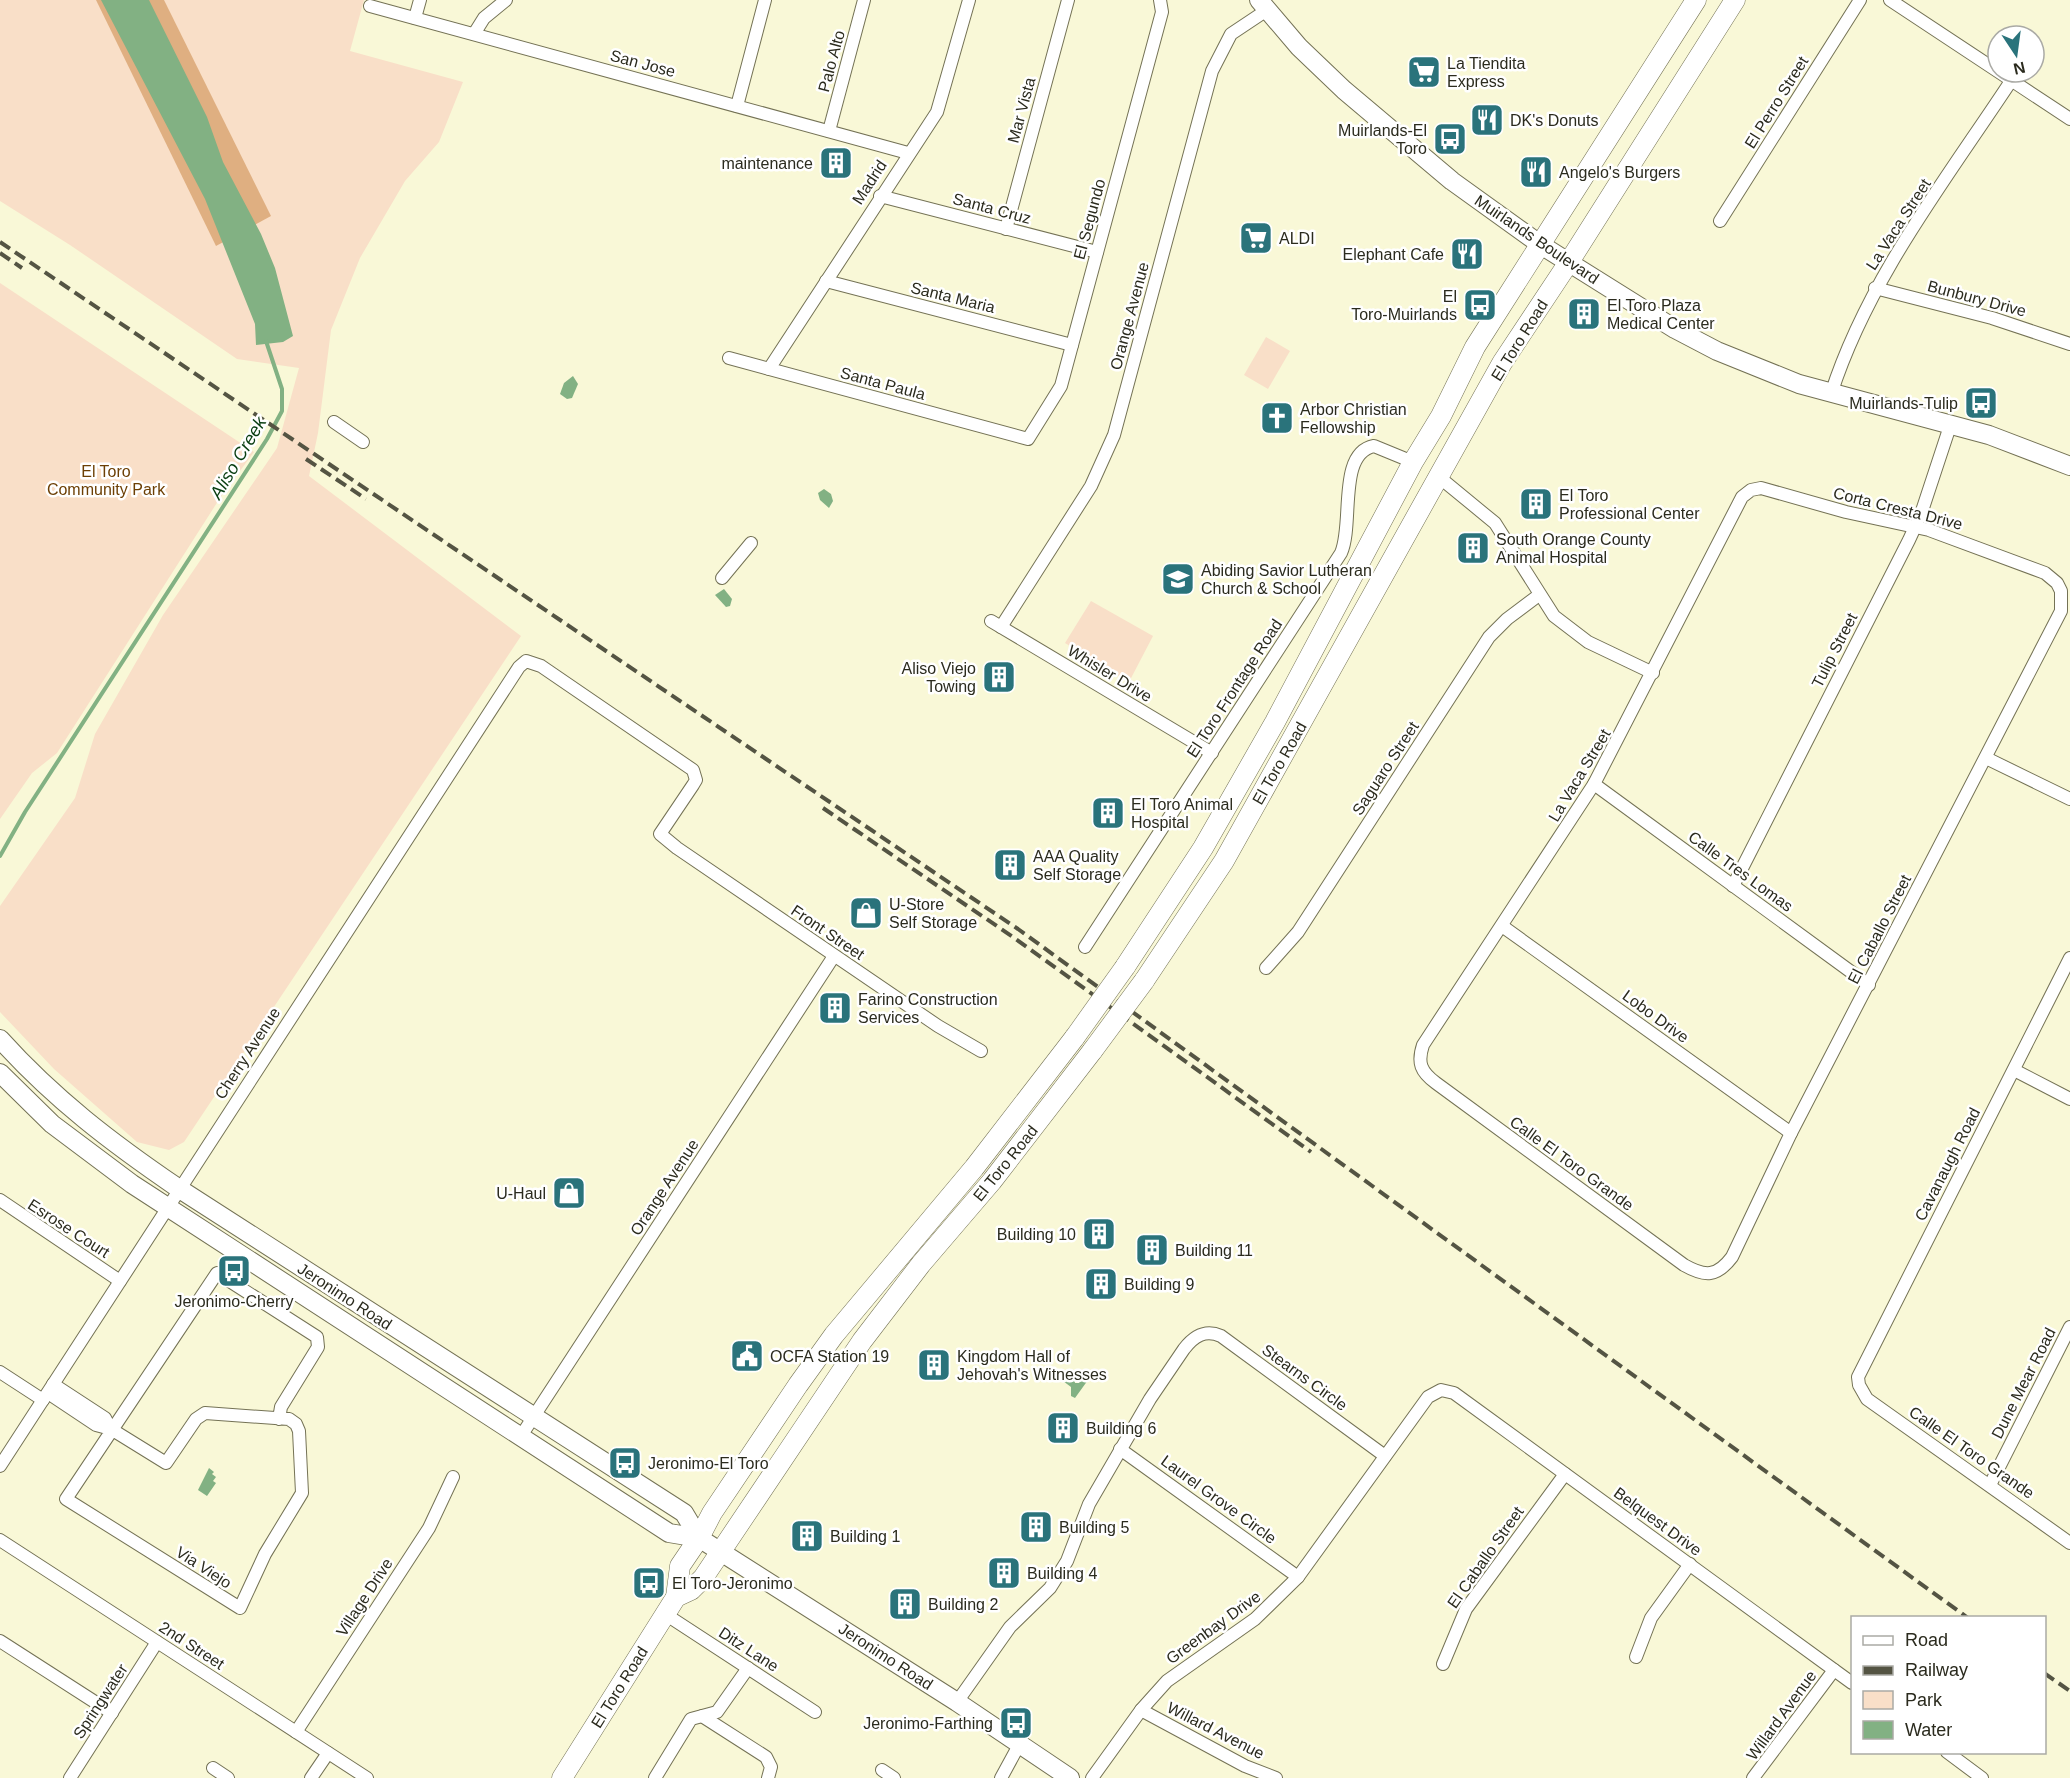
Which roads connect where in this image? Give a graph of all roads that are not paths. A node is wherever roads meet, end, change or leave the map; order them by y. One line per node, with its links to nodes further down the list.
1 (420, 0): 14 (street)
2 (506, 0): 15 (street)
3 (765, 0): 19 (street)
4 (864, 0): 21 (street, Palo Alto)
5 (969, 0): 22 (street, Madrid)
6 (1068, 0): 25 (street, Mar Vista)
7 (1160, 0): 27 (street, El Segundo)
8 (1696, 0): 26 (main road, El Toro Road)
9 (1735, 0): 28 (main road, El Toro Road)
10 (1860, 0): 24 (street, El Perro Street)
11 (1890, 0): 16 (street)
12 (1263, 5): 26 (main road, Muirlands Boulevard); 49 (street, Orange Avenue)
13 (370, 6): 14 (street, San Jose)
14 (415, 18): 15 (street, San Jose)
15 (474, 34): 19 (street, San Jose)
16 (1986, 64)
17 (2009, 84): 30 (street, La Vaca Street)
18 (2016, 84): 20 (street)
19 (737, 106): 21 (street, San Jose)
20 (2070, 119)
21 (829, 131): 22 (street, San Jose)
22 (908, 153): 23 (street, Madrid)
23 (880, 196): 25 (street, Santa Cruz); 29 (street, Madrid)
24 (1720, 221)
25 (1006, 229): 27 (street, Santa Cruz)
26 (1541, 245): 28 (main road, Muirlands Boulevard); 40 (main road, El Toro Road)
27 (1097, 252): 32 (street, El Segundo)
28 (1569, 262): 35 (main road, Muirlands Boulevard); 42 (main road, El Toro Road)
29 (826, 281): 32 (street, Santa Maria); 34 (street, Madrid)
30 (1875, 288): 31 (street, Bunbury Drive); 35 (street, La Vaca Street)
31 (2070, 344)
32 (1072, 345): 38 (street, El Segundo)
33 (729, 358): 34 (street, Santa Paula)
34 (769, 369): 38 (street, Santa Paula)
35 (1831, 394): 37 (main road, Muirlands Boulevard)
36 (334, 422): 39 (street)
37 (1951, 423): 41 (main road, Muirlands Boulevard); 44 (street, Tulip Street)
38 (1028, 439)
39 (363, 442)
40 (1413, 462): 42 (main road); 51 (street, El Toro Frontage Road); 90 (main road, El Toro Road, bridge)
41 (2070, 466)
42 (1439, 477): 48 (street); 93 (main road, El Toro Road, bridge)
43 (1750, 490): 44 (street, Corta Cresta Drive); 50 (street, La Vaca Street)
44 (1914, 526): 47 (street, Corta Cresta Drive); 56 (street, Tulip Street)
45 (751, 543): 46 (street)
46 (722, 578)
47 (2061, 591): 52 (street, El Caballo Street)
48 (1539, 595): 50 (street); 61 (street, Saguaro Street)
49 (996, 624): 51 (street, Whisler Drive)
50 (1653, 673): 53 (street, La Vaca Street)
51 (1212, 753): 58 (street, El Toro Frontage Road)
52 (1986, 758): 54 (street); 62 (street, El Caballo Street)
53 (1594, 784): 56 (street, Calle Tres Lomas); 57 (street, La Vaca Street)
54 (2070, 799)
55 (660, 834): 59 (street, Front Street); 70 (street, Cherry Avenue)
56 (1733, 886): 62 (street, Calle Tres Lomas)
57 (1502, 926): 65 (street, La Vaca Street); 69 (street, Lobo Drive)
58 (1085, 946)
59 (834, 956): 64 (street, Front Street); 80 (street, Orange Avenue)
60 (2070, 958): 66 (street, Cavanaugh Road)
61 (1266, 968)
62 (1869, 985): 69 (street, El Caballo Street)
63 (0, 1039): 70 (main road, Jeronimo Road)
64 (981, 1051)
65 (1420, 1066): 73 (street, Calle El Toro Grande)
66 (2014, 1070): 68 (street); 77 (street, Cavanaugh Road)
67 (0, 1073): 72 (main road, Jeronimo Road)
68 (2070, 1099)
69 (1791, 1133): 73 (street, El Caballo Street)
70 (178, 1188): 72 (street, Cherry Avenue); 80 (main road, Jeronimo Road)
71 (0, 1200): 74 (street, Esrose Court)
72 (166, 1206): 74 (street, Cherry Avenue); 83 (main road, Jeronimo Road)
73 (1711, 1275)
74 (120, 1281): 79 (street, Cherry Avenue)
75 (2069, 1334): 89 (street, Dune Mear Road)
76 (0, 1372): 79 (street)
77 (1859, 1385): 89 (street, Calle El Toro Grande)
78 (1441, 1390): 85 (street, Greenbay Drive); 87 (street, Belquest Drive)
79 (48, 1392): 82 (street); 86 (street, Cherry Avenue)
80 (533, 1417): 83 (street, Orange Avenue); 90 (main road, Jeronimo Road)
81 (279, 1419): 82 (street); 82 (street, Via Viejo); 82 (street, Via Viejo)
82 (111, 1429)
83 (521, 1436): 90 (main road, Jeronimo Road)
84 (1120, 1449): 85 (street, Stearns Circle); 95 (street, Laurel Grove Circle); 105 (street)
85 (1385, 1456): 95 (street, Greenbay Drive)
86 (0, 1466)
87 (1565, 1474): 94 (street, Belquest Drive); 101 (street, El Caballo Street)
88 (453, 1477): 110 (street, Village Drive)
89 (1990, 1485): 92 (street, Calle El Toro Grande)
90 (699, 1538): 93 (main road, Jeronimo Road); 96 (main road, El Toro Road)
91 (0, 1540): 99 (street, 2nd Street)
92 (2070, 1543)
93 (721, 1552): 96 (main road, El Toro Road); 105 (main road, Jeronimo Road)
94 (1689, 1564): 100 (street); 103 (street, Belquest Drive)
95 (1298, 1577): 106 (street, Greenbay Drive)
96 (676, 1597): 97 (main road, El Toro Road)
97 (666, 1614): 102 (street, Ditz Lane); 120 (main road, El Toro Road)
98 (0, 1641): 108 (street)
99 (158, 1642): 108 (street, Springwater); 110 (street, 2nd Street)
100 (1636, 1657)
101 (1443, 1664)
102 (747, 1668): 107 (street, Ditz Lane); 109 (street)
103 (1834, 1670): 104 (street, Belquest Drive); 128 (street, Willard Avenue)
104 (1851, 1682)
105 (957, 1702): 111 (main road, Jeronimo Road)
106 (1142, 1710): 126 (street, Greenbay Drive); 127 (street, Willard Avenue)
107 (815, 1712)
108 (112, 1713): 116 (street, Springwater)
109 (702, 1716): 121 (street); 122 (street)
110 (296, 1732): 112 (street, 2nd Street)
111 (1019, 1745): 124 (street); 125 (main road, Jeronimo Road)
112 (328, 1753): 118 (street); 119 (street, 2nd Street)
113 (1950, 1754): 129 (street)
114 (213, 1768): 117 (street)
115 (882, 1770): 123 (street)
116 (70, 1778)
117 (228, 1778)
118 (312, 1778)
119 (367, 1778)
120 (562, 1778)
121 (655, 1778)
122 (768, 1778)
123 (894, 1778)
124 (1001, 1778)
125 (1070, 1778)
126 (1092, 1778)
127 (1276, 1778)
128 (1753, 1778)
129 (1982, 1778)

